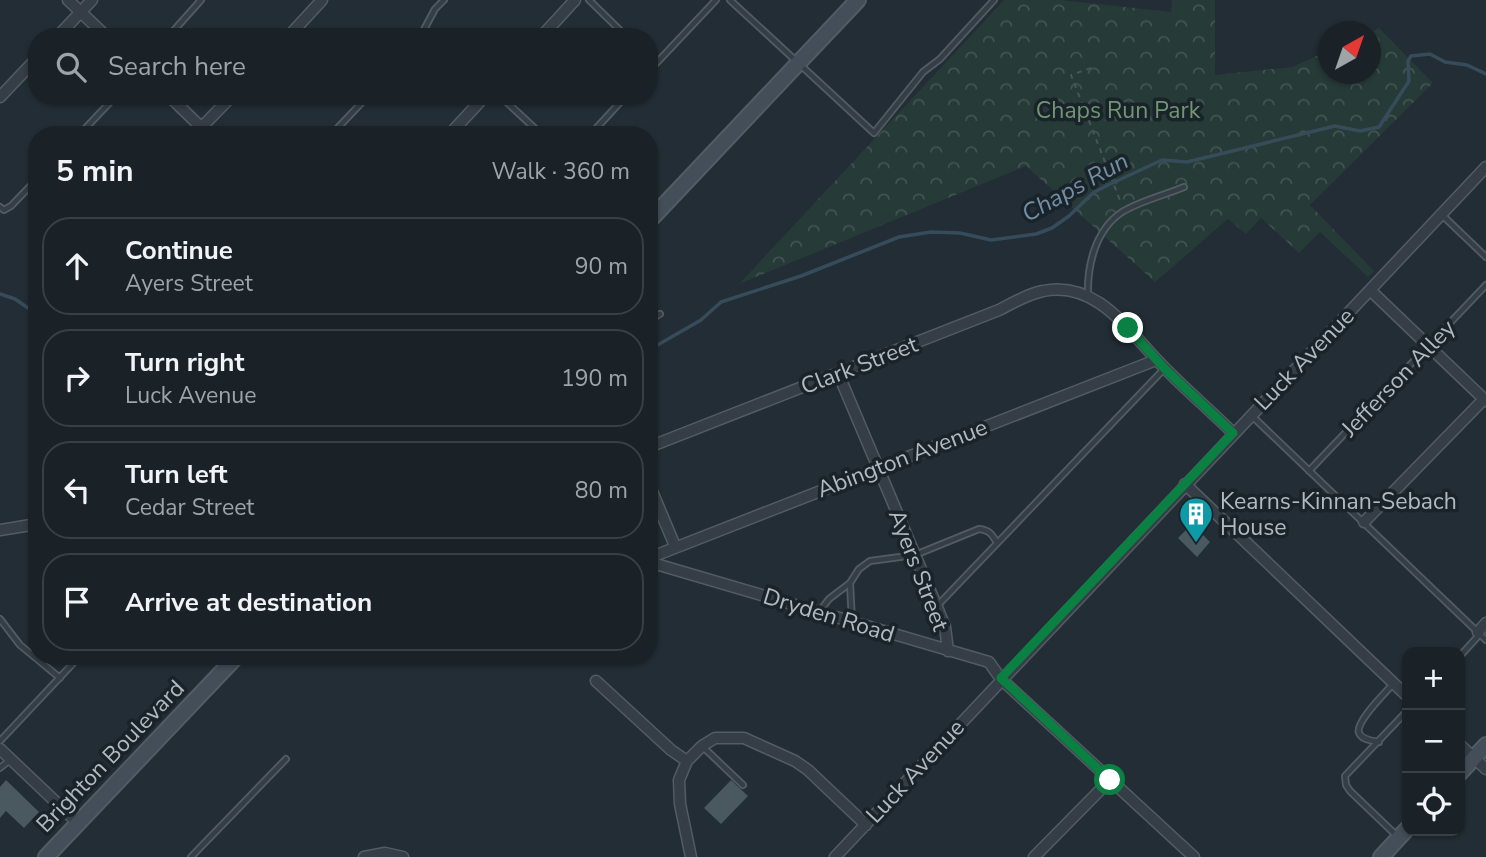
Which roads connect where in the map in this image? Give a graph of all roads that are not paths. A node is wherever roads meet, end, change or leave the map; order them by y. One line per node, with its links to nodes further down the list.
1 (68, 0): 12 (street)
2 (92, 0): 12 (street)
3 (201, 0): 15 (lane)
4 (322, 0): 16 (street)
5 (444, 0): 17 (lane)
6 (575, 0): 18 (street)
7 (589, 0): 19 (lane)
8 (716, 0): 20 (lane)
9 (730, 0): 21 (lane)
10 (858, 0): 21 (street)
11 (994, 0): 21 (lane)
12 (81, 12): 13 (street); 14 (street)
13 (66, 28)
14 (98, 28)
15 (176, 28)
16 (296, 28)
17 (426, 28)
18 (549, 28)
19 (618, 28)
20 (658, 62)
21 (798, 63): 42 (street)
22 (28, 67): 23 (street)
23 (0, 97)
24 (107, 105): 31 (lane)
25 (177, 105): 32 (street)
26 (224, 105): 33 (street)
27 (359, 105): 34 (lane)
28 (477, 105): 35 (street)
29 (510, 105): 36 (lane)
30 (618, 105): 37 (lane)
31 (88, 126)
32 (196, 126)
33 (207, 126)
34 (340, 126)
35 (457, 126)
36 (532, 126)
37 (598, 126)
38 (1486, 167): 43 (street, Luck Avenue)
39 (1184, 187): 47 (lane)
40 (28, 188): 41 (lane)
41 (0, 207)
42 (658, 211)
43 (1441, 214): 44 (lane); 46 (street, Luck Avenue)
44 (1486, 257)
45 (1486, 285): 48 (lane, Jefferson Alley)
46 (1370, 290): 48 (street); 53 (street, Luck Avenue)
47 (1088, 297): 49 (street); 51 (street, Clark Street)
48 (1430, 347): 52 (street); 57 (lane, Jefferson Alley)
49 (1156, 360): 50 (street); 56 (street, Abington Avenue)
50 (1165, 369): 54 (street); 63 (lane)
51 (838, 373): 55 (street, Clark Street); 56 (street, Ayers Street)
52 (1485, 400): 60 (street)
53 (1251, 415): 54 (street, Luck Avenue); 57 (lane)
54 (1233, 433): 58 (street, Luck Avenue)
55 (658, 443)
56 (878, 468): 64 (street, Abington Avenue); 66 (street, Ayers Street)
57 (1309, 471): 60 (lane)
58 (1185, 484): 83 (street, Luck Avenue); 85 (street)
59 (658, 505): 64 (street)
60 (1364, 522): 74 (lane)
61 (28, 525): 62 (street)
62 (0, 530)
63 (997, 543): 66 (lane); 69 (lane)
64 (675, 545): 65 (street, Abington Avenue)
65 (658, 555)
66 (915, 555): 68 (lane); 69 (street, Ayers Street)
67 (658, 563): 70 (street, Dryden Road)
68 (850, 583): 70 (lane); 72 (lane)
69 (937, 607): 77 (street, Ayers Street)
70 (819, 613): 72 (street, Dryden Road)
71 (0, 619): 78 (lane)
72 (852, 622): 77 (street, Dryden Road)
73 (1486, 623): 74 (street)
74 (1479, 633): 75 (lane); 76 (lane)
75 (1486, 640)
76 (1465, 650)
77 (948, 651): 83 (street, Dryden Road)
78 (28, 652)
79 (44, 665): 82 (lane)
80 (72, 665): 82 (lane)
81 (228, 665): 103 (street, Brighton Boulevard)
82 (60, 678): 88 (lane)
83 (1001, 678): 101 (street); 104 (street, Luck Avenue)
84 (596, 681): 97 (street)
85 (1394, 683): 86 (street); 89 (lane)
86 (1402, 691)
87 (1402, 717): 89 (lane)
88 (0, 741)
89 (1379, 742): 105 (lane)
90 (1486, 745): 94 (street)
91 (702, 746): 97 (street); 102 (lane); 104 (street)
92 (0, 749): 95 (street)
93 (1465, 750): 94 (street)
94 (1474, 758): 99 (street); 100 (street)
95 (11, 759): 98 (lane); 103 (street)
96 (286, 759): 108 (lane)
97 (687, 761): 111 (street)
98 (0, 768)
99 (1465, 768)
100 (1486, 769)
101 (1110, 780): 113 (street); 114 (street)
102 (743, 785)
103 (78, 823): 107 (street, Brighton Boulevard)
104 (866, 825): 112 (street, Luck Avenue)
105 (1402, 832)
106 (1402, 834): 115 (street)
107 (46, 857)
108 (191, 857)
109 (364, 857): 110 (street)
110 (403, 857)
111 (691, 857)
112 (835, 857)
113 (1034, 857)
114 (1194, 857)
115 (1381, 857)

